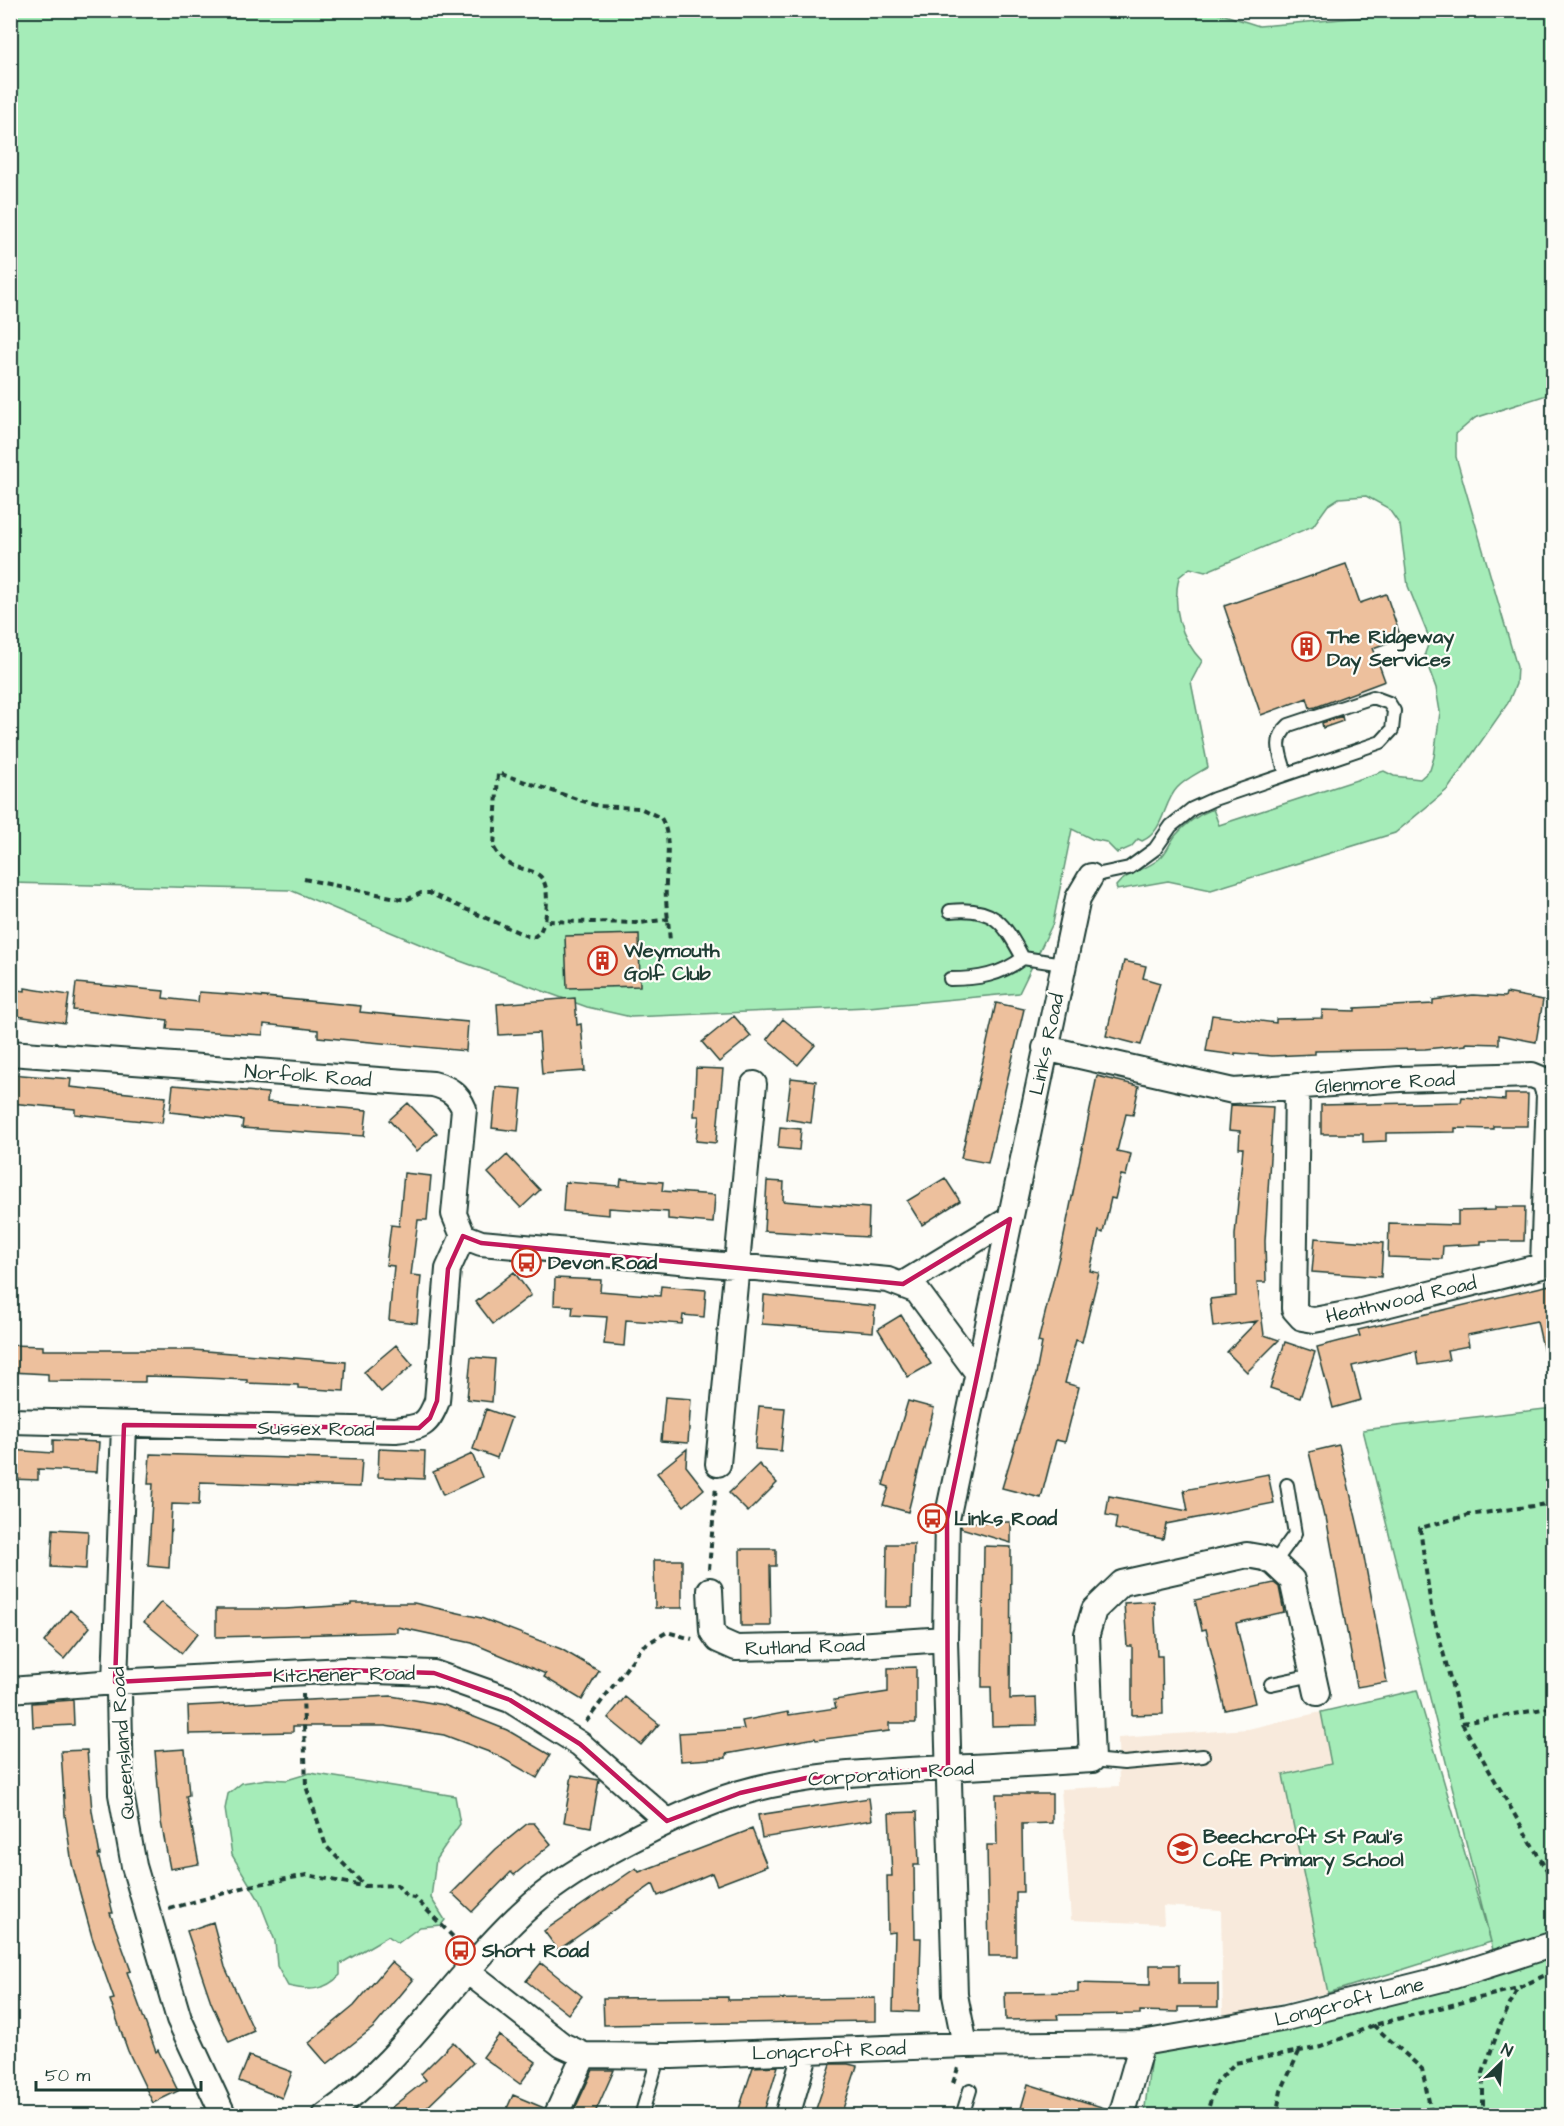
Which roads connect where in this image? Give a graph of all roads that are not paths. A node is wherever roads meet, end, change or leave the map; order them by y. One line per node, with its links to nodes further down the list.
1 (1286, 774): 1 (lane, Links Road); 2 (lane, Links Road)
2 (1091, 876): 5 (street, Links Road)
3 (950, 911): 4 (lane)
4 (1023, 958): 5 (lane); 6 (lane)
5 (1063, 964): 7 (street, Links Road)
6 (950, 980)
7 (1045, 1048): 10 (street, Glenmore Road); 11 (street, Links Road)
8 (10, 1053): 12 (street, Norfolk Road)
9 (754, 1084): 14 (street)
10 (1298, 1086): 13 (street, Glenmore Road); 13 (street, Heathwood Road)
11 (1010, 1219): 15 (street); 16 (street, Links Road)
12 (463, 1236): 14 (street); 18 (street, Sussex Road)
13 (1548, 1264)
14 (736, 1268): 15 (street); 19 (street)
15 (903, 1284): 16 (street)
16 (977, 1372): 23 (street, Links Road)
17 (10, 1421): 18 (street, Sussex Road)
18 (124, 1425): 24 (street, Queensland Road)
19 (718, 1464)
20 (1287, 1485): 21 (lane)
21 (1274, 1563): 26 (street); 29 (street)
22 (710, 1590): 23 (street, Rutland Road)
23 (945, 1639): 30 (street, Links Road)
24 (116, 1682): 27 (street, Kitchener Road); 31 (street, Kitchener Road); 40 (street, Queensland Road)
25 (1271, 1684): 26 (lane)
26 (1315, 1684)
27 (10, 1690)
28 (1203, 1756): 29 (lane)
29 (1092, 1760): 30 (street, Corporation Road)
30 (948, 1768): 31 (street, Corporation Road); 35 (street, Links Road)
31 (667, 1821): 33 (street, Corporation Road)
32 (1554, 1944): 34 (street, Longcroft Lane)
33 (471, 1964): 37 (street); 41 (street, Corporation Road)
34 (1142, 2043): 35 (street, Longcroft Road); 46 (street)
35 (965, 2045): 36 (street, Longcroft Road)
36 (806, 2051): 38 (street, Longcroft Road); 44 (street)
37 (584, 2055): 38 (street, Longcroft Road); 42 (street)
38 (660, 2055): 43 (lane)
39 (970, 2090): 45 (lane)
40 (224, 2115)
41 (325, 2115)
42 (556, 2115)
43 (641, 2115)
44 (787, 2115)
45 (962, 2115)
46 (1120, 2115)

